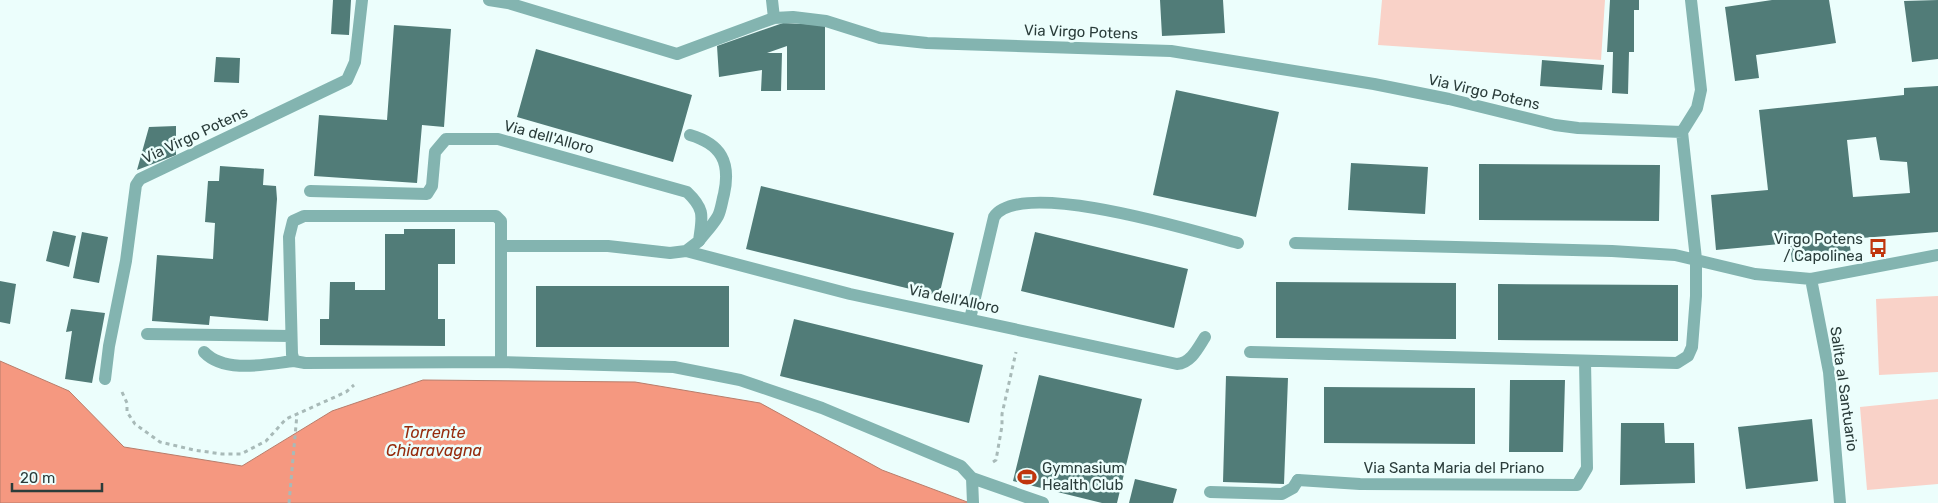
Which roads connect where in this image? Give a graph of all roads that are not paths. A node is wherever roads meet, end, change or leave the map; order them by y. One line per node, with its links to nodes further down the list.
1 (362, 0): 26 (street, Via Virgo Potens)
2 (489, 0): 5 (street, Via Virgo Potens)
3 (772, 0): 5 (street)
4 (1691, 0): 6 (street)
5 (774, 18): 6 (street, Via Virgo Potens)
6 (1682, 132): 15 (street)
7 (690, 135): 9 (street)
8 (310, 191): 9 (street, Via dell'Alloro)
9 (699, 241): 13 (street)
10 (1295, 242): 15 (street)
11 (1238, 243): 17 (street)
12 (501, 246): 13 (street, Via dell'Alloro); 19 (street); 25 (street)
13 (686, 251): 17 (street, Via dell'Alloro)
14 (1938, 255): 16 (street)
15 (1696, 259): 16 (street); 23 (street)
16 (1811, 279): 31 (street, Salita al Santuario)
17 (970, 319): 20 (street, Via dell'Alloro)
18 (147, 334): 19 (street)
19 (291, 336): 24 (street)
20 (1205, 337)
21 (204, 352): 24 (street)
22 (1250, 352): 23 (street)
23 (1585, 360): 28 (street, Via Santa Maria del Priano)
24 (294, 361): 25 (street)
25 (501, 362): 27 (street)
26 (105, 379)
27 (972, 478): 29 (street); 30 (street)
28 (1210, 492)
29 (973, 499)
30 (1042, 503)
31 (1840, 503)

